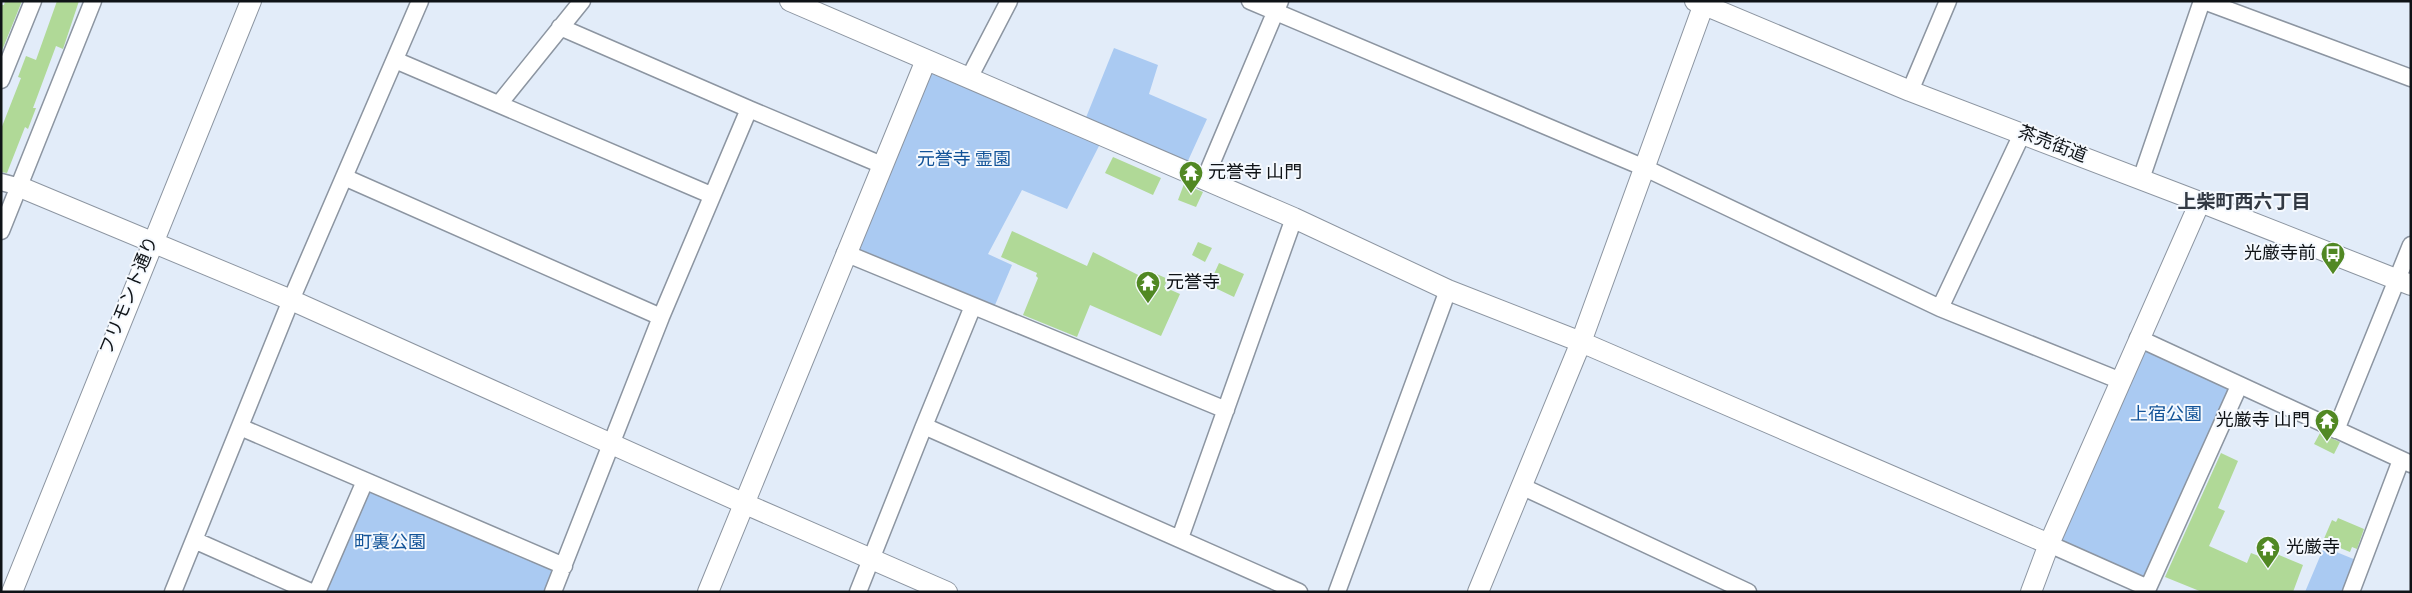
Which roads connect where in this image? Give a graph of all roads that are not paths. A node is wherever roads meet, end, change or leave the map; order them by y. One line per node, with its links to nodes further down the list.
1 (33, 1): 18 (street)
2 (93, 1): 28 (street)
3 (250, 1): 33 (street, フリモント通り)
4 (420, 1): 14 (street)
5 (582, 1): 13 (street)
6 (790, 1): 15 (street)
7 (1009, 1): 16 (street)
8 (1250, 1): 12 (street)
9 (1948, 1): 19 (street)
10 (2203, 1): 17 (street); 26 (street)
11 (1702, 2): 19 (street, 茶売街道); 24 (street)
12 (1278, 7): 24 (street); 27 (street)
13 (560, 27): 20 (street); 21 (street)
14 (395, 60): 20 (street); 25 (street)
15 (926, 60): 16 (street); 23 (street)
16 (969, 78): 27 (street)
17 (2411, 78)
18 (1, 80)
19 (1910, 91): 22 (street, 茶売街道)
20 (499, 104): 29 (street)
21 (749, 109): 23 (street); 29 (street)
22 (2022, 134): 26 (street, 茶売街道); 40 (street)
23 (882, 166): 35 (street)
24 (1645, 168): 40 (street); 43 (street)
25 (344, 177): 38 (street); 41 (street)
26 (2141, 179): 30 (street, 茶売街道)
27 (1204, 181): 31 (street)
28 (10, 184): 32 (street); 33 (street)
29 (711, 195): 41 (street)
30 (2200, 202): 36 (street, 茶売街道); 42 (street)
31 (1294, 218): 37 (street); 46 (street)
32 (1, 231)
33 (152, 242): 38 (street); 60 (street, フリモント通り)
34 (2411, 246): 36 (street)
35 (846, 254): 39 (street); 54 (street)
36 (2404, 283): 49 (street)
37 (1448, 290): 43 (street); 69 (street)
38 (291, 300): 48 (street); 50 (street)
39 (973, 306): 46 (street); 47 (street)
40 (1940, 308): 44 (street)
41 (661, 317): 50 (street)
42 (2138, 338): 44 (street); 45 (street)
43 (1581, 342): 53 (street); 57 (street)
44 (2121, 381): 57 (street)
45 (2239, 386): 49 (street); 57 (street)
46 (1226, 410): 55 (street)
47 (924, 426): 55 (street); 58 (street)
48 (240, 427): 52 (street); 56 (street)
49 (2336, 430): 51 (street)
50 (612, 443): 54 (street); 59 (street)
51 (2406, 462): 73 (street)
52 (365, 481): 59 (street); 63 (street)
53 (1521, 486): 70 (street); 71 (street)
54 (743, 503): 58 (street); 65 (street)
55 (1180, 538): 68 (street)
56 (194, 540): 61 (street); 62 (street)
57 (2049, 544): 72 (street)
58 (871, 559): 66 (street); 67 (street)
59 (564, 566): 64 (street)
60 (12, 592)
61 (173, 592)
62 (311, 592)
63 (317, 592)
64 (553, 592)
65 (708, 592)
66 (858, 592)
67 (947, 592)
68 (1299, 592)
69 (1337, 592)
70 (1478, 592)
71 (1748, 592)
72 (2031, 592)
73 (2351, 592)

